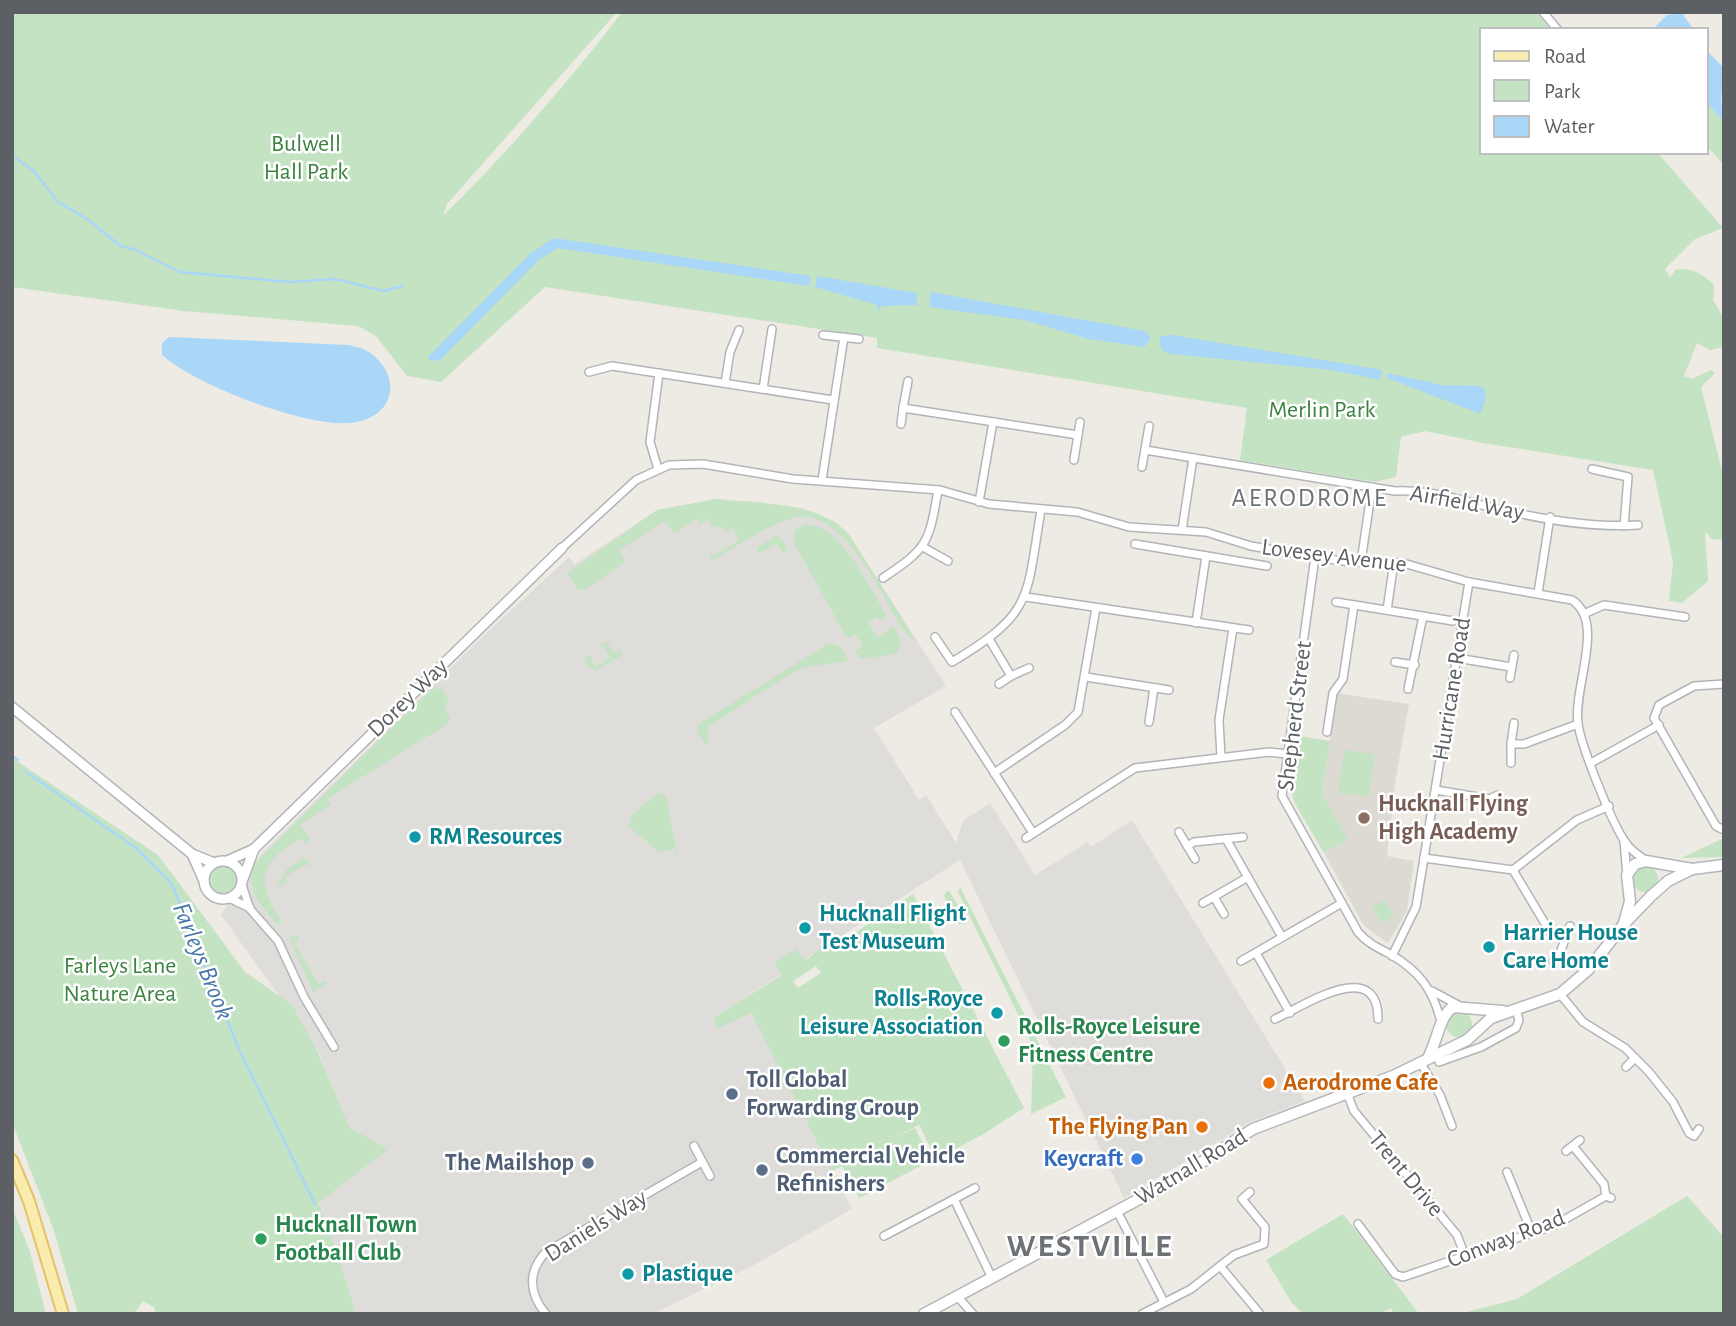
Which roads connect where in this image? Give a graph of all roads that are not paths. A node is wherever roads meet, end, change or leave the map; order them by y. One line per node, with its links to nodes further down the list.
1 (1543, 12): 2 (street)
2 (1556, 28)
3 (772, 329): 12 (street)
4 (739, 330): 11 (street)
5 (823, 335): 6 (street)
6 (844, 338): 7 (street); 13 (street)
7 (859, 340)
8 (589, 372): 9 (street)
9 (659, 373): 11 (street); 24 (street)
10 (908, 381): 14 (street)
11 (725, 383): 12 (street)
12 (764, 389): 13 (street)
13 (833, 400): 26 (street)
14 (903, 408): 15 (street); 17 (street)
15 (993, 422): 19 (street); 29 (street)
16 (1080, 422): 19 (street)
17 (901, 424)
18 (1149, 426): 20 (street)
19 (1078, 435): 22 (street)
20 (1145, 450): 21 (street, Airfield Way); 23 (street)
21 (1193, 458): 27 (street, Airfield Way); 34 (street)
22 (1074, 460)
23 (1142, 467)
24 (658, 469): 26 (street, Lovesey Avenue); 37 (street)
25 (1592, 469): 33 (street)
26 (822, 480): 28 (street, Lovesey Avenue)
27 (1373, 487): 31 (street, Airfield Way); 41 (street)
28 (938, 490): 29 (street, Lovesey Avenue); 36 (street)
29 (979, 502): 30 (street, Lovesey Avenue)
30 (1041, 510): 34 (street, Lovesey Avenue); 47 (street)
31 (1550, 517): 33 (street, Airfield Way); 46 (street)
32 (1638, 525): 33 (street, Airfield Way)
33 (1624, 526)
34 (1182, 530): 39 (street, Lovesey Avenue)
35 (1135, 544): 38 (street)
36 (923, 547): 40 (street); 44 (street)
37 (562, 548): 101 (street, Dorey Way)
38 (1206, 556): 43 (street); 58 (street)
39 (1315, 557): 41 (street, Lovesey Avenue); 85 (street, Shepherd Street)
40 (948, 561)
41 (1361, 562): 42 (street, Lovesey Avenue)
42 (1394, 562): 45 (street, Lovesey Avenue); 52 (street)
43 (1267, 566)
44 (883, 578)
45 (1469, 582): 46 (street, Lovesey Avenue); 64 (street, Hurricane Road)
46 (1538, 593): 53 (street, Lovesey Avenue)
47 (1026, 597): 51 (street); 62 (street)
48 (1336, 602): 50 (street)
49 (1673, 604): 54 (street)
50 (1354, 605): 52 (street); 83 (street)
51 (1096, 608): 58 (street); 70 (street)
52 (1387, 610): 55 (street)
53 (1586, 613): 54 (street); 81 (street)
54 (1672, 615): 56 (street)
55 (1423, 616): 57 (street); 66 (street)
56 (1685, 618)
57 (1453, 621)
58 (1196, 622): 59 (street)
59 (1233, 628): 60 (street); 86 (street)
60 (1249, 630)
61 (935, 637): 62 (street)
62 (989, 639): 69 (street)
63 (1514, 655): 67 (street)
64 (1457, 658): 67 (street); 90 (street, Hurricane Road)
65 (1395, 662): 66 (street)
66 (1415, 665): 75 (street)
67 (1511, 667): 71 (street)
68 (1029, 668): 69 (street)
69 (1011, 677): 72 (street)
70 (1086, 677): 74 (street); 89 (street)
71 (1510, 678)
72 (999, 684)
73 (1724, 684): 82 (street)
74 (1154, 688): 76 (street); 79 (street)
75 (1408, 688)
76 (1169, 690)
77 (12, 707): 102 (street)
78 (955, 712): 89 (street)
79 (1149, 722)
80 (1514, 723): 84 (street)
81 (1578, 724): 84 (street); 88 (street)
82 (1659, 725): 88 (street); 95 (street)
83 (1326, 732)
84 (1511, 744): 87 (street)
85 (1287, 754): 86 (street); 119 (street, Shepherd Street)
86 (1221, 757): 89 (street)
87 (1511, 763)
88 (1591, 763): 93 (street)
89 (994, 773)
90 (1436, 790): 92 (street); 103 (street, Hurricane Road)
91 (1498, 795): 92 (street)
92 (1489, 799): 94 (street)
93 (1609, 806): 99 (street); 110 (street)
94 (1488, 812)
95 (1724, 830)
96 (1179, 832): 100 (street)
97 (1243, 837): 98 (street)
98 (1226, 839): 100 (street); 111 (street)
99 (1624, 841): 106 (street); 112 (street)
100 (1188, 846): 104 (street)
101 (254, 849): 105 (street, Dorey Way); 113 (street, Dorey Way)
102 (192, 854): 107 (street); 114 (street)
103 (1424, 858): 110 (street); 127 (street, Hurricane Road)
104 (1195, 859)
105 (227, 861): 107 (street); 113 (street)
106 (1650, 862): 109 (main road, Watnall Road); 112 (main road); 115 (main road)
107 (214, 863): 114 (street)
108 (1721, 866): 109 (main road, Watnall Road)
109 (1692, 869): 115 (main road, Watnall Road)
110 (1513, 870): 125 (street)
111 (1248, 877): 116 (street); 124 (street)
112 (1628, 880): 115 (main road); 122 (main road)
113 (242, 882): 117 (street); 120 (street)
114 (205, 885): 117 (street)
115 (1655, 893): 122 (main road, Watnall Road)
116 (1214, 897): 118 (street); 121 (street)
117 (229, 898): 120 (street)
118 (1203, 903)
119 (1342, 903): 124 (street); 127 (street, Shepherd Street)
120 (250, 909): 140 (street)
121 (1224, 914)
122 (1624, 924): 131 (main road, Watnall Road)
123 (1570, 926): 125 (street)
124 (1282, 937): 126 (street)
125 (1565, 940): 129 (street)
126 (1256, 953): 128 (street); 134 (street)
127 (1392, 956): 130 (street, Shepherd Street)
128 (1241, 961)
129 (1553, 961)
130 (1429, 988): 132 (street, Shepherd Street); 137 (street, Shepherd Street)
131 (1560, 994): 133 (main road, Watnall Road); 141 (street)
132 (1462, 1006): 133 (main road, Watnall Road); 137 (main road); 138 (main road)
133 (1510, 1010): 138 (main road, Watnall Road); 143 (street)
134 (1290, 1013): 135 (street); 136 (street)
135 (1275, 1019)
136 (1378, 1019)
137 (1441, 1025): 139 (main road); 142 (main road)
138 (1476, 1030): 139 (main road, Watnall Road)
139 (1461, 1042): 142 (main road, Watnall Road)
140 (334, 1047)
141 (1635, 1058): 144 (street); 147 (street)
142 (1424, 1059): 145 (main road, Watnall Road); 146 (street)
143 (1438, 1062)
144 (1626, 1067)
145 (1347, 1093): 159 (main road, Watnall Road); 163 (street, Trent Drive)
146 (1451, 1126)
147 (1699, 1129)
148 (694, 1146): 151 (street)
149 (1573, 1146): 161 (street, Conway Road)
150 (12, 1160): 168 (main road)
151 (702, 1161): 153 (street); 169 (street, Daniels Way)
152 (1507, 1172): 161 (street)
153 (710, 1176)
154 (975, 1188): 157 (street)
155 (1236, 1191): 158 (street)
156 (1250, 1192): 158 (street)
157 (954, 1199): 162 (street); 165 (street)
158 (1242, 1199): 164 (street)
159 (1117, 1211): 165 (main road, Watnall Road); 167 (street)
160 (1358, 1224): 163 (street, Conway Road)
161 (1532, 1233): 163 (street, Conway Road)
162 (884, 1236)
163 (1465, 1256)
164 (1220, 1266): 167 (street); 173 (street)
165 (992, 1278): 166 (main road, Watnall Road)
166 (957, 1296): 170 (main road, Watnall Road); 171 (street)
167 (1164, 1302): 172 (street)
168 (64, 1314)
169 (546, 1314)
170 (924, 1314)
171 (973, 1314)
172 (1142, 1314)
173 (1260, 1314)

